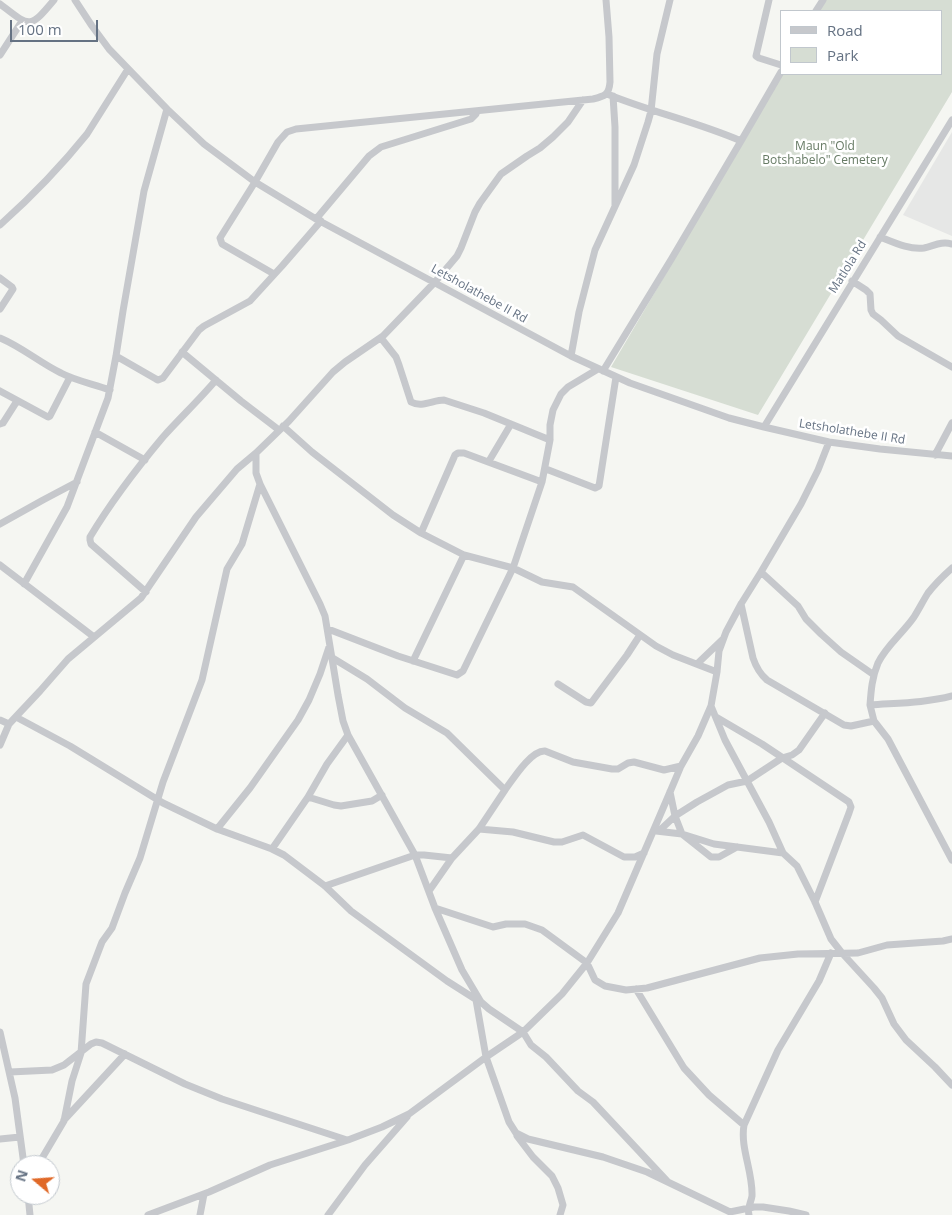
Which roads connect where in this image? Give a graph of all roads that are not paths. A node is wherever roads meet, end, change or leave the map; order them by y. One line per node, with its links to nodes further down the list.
1 (54, 0): 7 (street)
2 (75, 0): 10 (street, Letsholathebe II Rd)
3 (606, 0): 12 (street)
4 (670, 0): 16 (street)
5 (770, 0): 9 (street)
6 (0, 4): 7 (street)
7 (22, 21): 8 (street)
8 (0, 55)
9 (780, 65)
10 (128, 69): 14 (street, Letsholathebe II Rd); 22 (street)
11 (780, 74): 18 (street)
12 (610, 95): 13 (street); 16 (street); 20 (street)
13 (583, 100): 15 (street); 28 (street)
14 (166, 109): 19 (street, Letsholathebe II Rd); 33 (street)
15 (477, 111): 19 (street); 21 (street)
16 (651, 111): 18 (street); 20 (street)
17 (952, 120): 23 (street, Matlola Rd)
18 (741, 142): 36 (street)
19 (255, 182): 21 (street, Letsholathebe II Rd); 25 (street)
20 (614, 208): 34 (street)
21 (318, 220): 25 (street); 28 (street, Letsholathebe II Rd)
22 (0, 225)
23 (880, 237): 24 (street); 27 (street, Matlola Rd)
24 (952, 244)
25 (274, 274): 32 (street)
26 (0, 278): 29 (street)
27 (852, 281): 35 (street); 46 (street, Matlola Rd)
28 (435, 282): 31 (street); 34 (street, Letsholathebe II Rd)
29 (0, 308)
30 (0, 338): 37 (street)
31 (381, 338): 45 (street); 47 (street)
32 (182, 352): 33 (street); 39 (street)
33 (116, 356): 40 (street)
34 (571, 356): 36 (street, Letsholathebe II Rd)
35 (952, 367)
36 (600, 370): 38 (street, Letsholathebe II Rd); 49 (street)
37 (70, 376): 40 (street); 42 (street)
38 (616, 377): 46 (street, Letsholathebe II Rd); 56 (street)
39 (216, 380): 47 (street); 54 (street)
40 (110, 390): 48 (street)
41 (0, 391): 42 (street)
42 (17, 401): 44 (street)
43 (952, 423): 52 (street)
44 (0, 424)
45 (510, 424): 49 (street); 55 (street)
46 (764, 427): 50 (street, Letsholathebe II Rd)
47 (281, 428): 51 (street); 61 (street)
48 (96, 432): 54 (street); 57 (street)
49 (550, 440): 56 (street)
50 (829, 442): 52 (street, Letsholathebe II Rd); 66 (street)
51 (256, 454): 59 (street); 68 (street)
52 (935, 455): 53 (street, Letsholathebe II Rd)
53 (952, 456)
54 (145, 460): 68 (street)
55 (488, 461): 58 (street); 61 (street)
56 (546, 470): 58 (street)
57 (77, 482): 60 (street); 67 (street)
58 (542, 482): 64 (street)
59 (260, 484): 70 (street); 99 (street)
60 (0, 524)
61 (422, 533): 62 (street)
62 (464, 555): 64 (street); 76 (street)
63 (0, 565): 67 (street)
64 (513, 568): 71 (street); 76 (street)
65 (952, 568): 79 (street)
66 (762, 572): 69 (street); 79 (street)
67 (24, 584): 72 (street)
68 (146, 592): 72 (street)
69 (741, 604): 73 (street); 84 (street)
70 (328, 629): 74 (street); 76 (street)
71 (640, 635): 77 (street); 80 (street)
72 (94, 637): 85 (street)
73 (724, 639): 77 (street); 78 (street)
74 (330, 647): 75 (street); 101 (street)
75 (332, 658): 90 (street); 95 (street)
76 (413, 661)
77 (697, 664): 78 (street)
78 (717, 672): 83 (street)
79 (874, 675): 82 (street)
80 (558, 684)
81 (952, 696): 82 (street)
82 (870, 705): 88 (street)
83 (711, 706): 86 (street); 93 (street)
84 (824, 713): 88 (street); 92 (street)
85 (16, 717): 89 (street); 99 (street)
86 (716, 717): 92 (street); 94 (street)
87 (0, 720): 89 (street)
88 (874, 721): 111 (street)
89 (9, 724): 91 (street)
90 (348, 735): 97 (street); 98 (street)
91 (0, 745)
92 (782, 758): 94 (street); 114 (street)
93 (681, 766): 95 (street); 96 (street)
94 (747, 781): 100 (street); 108 (street)
95 (505, 790): 102 (street)
96 (670, 792): 100 (street); 103 (street)
97 (382, 795): 98 (street); 109 (street)
98 (308, 797): 106 (street)
99 (157, 800): 101 (street); 124 (street)
100 (675, 816): 103 (street); 104 (street)
101 (217, 828): 106 (street)
102 (479, 829): 107 (street); 110 (street)
103 (656, 831): 104 (street); 107 (street)
104 (682, 834): 105 (street); 105 (street)
105 (737, 848): 108 (street)
106 (272, 849): 112 (street)
107 (644, 852): 119 (street)
108 (784, 853): 114 (street)
109 (415, 855): 110 (street); 112 (street); 113 (street)
110 (452, 858): 113 (street)
111 (952, 860)
112 (325, 886): 121 (street)
113 (429, 891): 115 (street)
114 (815, 902): 118 (street)
115 (435, 908): 119 (street); 121 (street)
116 (952, 939): 118 (street)
117 (831, 953): 118 (street); 120 (street); 131 (street)
118 (842, 953): 128 (street)
119 (587, 963): 120 (street); 123 (street)
120 (636, 989): 131 (street)
121 (478, 1001): 123 (street); 126 (street)
122 (0, 1032): 127 (street)
123 (523, 1032): 126 (street); 138 (street)
124 (80, 1053): 125 (street); 127 (street); 130 (street)
125 (125, 1054): 130 (street); 135 (street)
126 (486, 1057): 129 (street); 132 (street)
127 (10, 1072): 133 (street)
128 (952, 1085)
129 (409, 1114): 135 (street); 143 (street)
130 (64, 1121): 137 (street)
131 (744, 1125): 140 (street)
132 (516, 1134): 138 (street); 144 (street)
133 (20, 1137): 134 (street); 136 (street)
134 (0, 1139)
135 (348, 1140): 139 (street)
136 (23, 1155)
137 (44, 1155)
138 (667, 1181): 140 (street)
139 (204, 1194): 141 (street); 142 (street)
140 (748, 1212): 145 (street)
141 (148, 1215)
142 (200, 1215)
143 (328, 1215)
144 (560, 1215)
145 (806, 1215)

